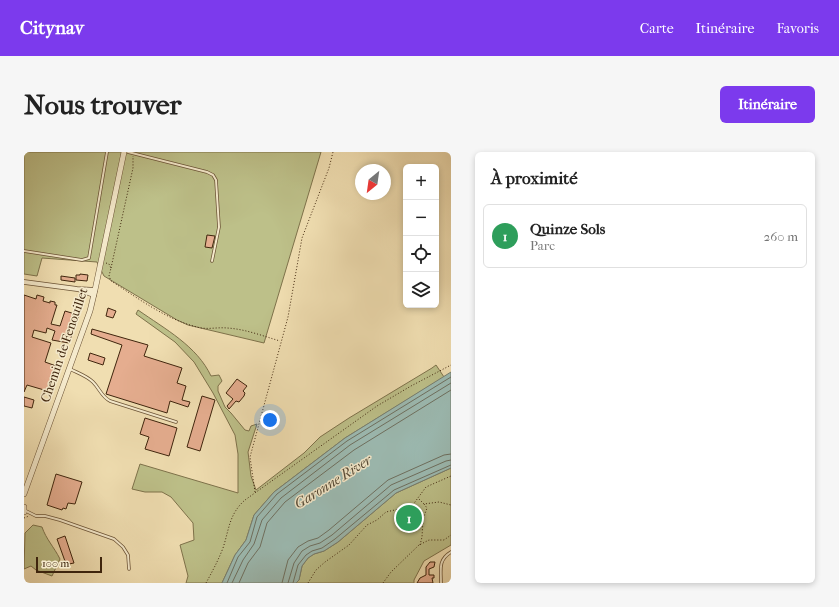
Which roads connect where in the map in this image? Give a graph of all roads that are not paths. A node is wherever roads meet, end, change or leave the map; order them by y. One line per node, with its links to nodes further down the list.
1 (107, 152): 4 (lane)
2 (124, 152): 7 (street, Chemin de Fenouillet)
3 (128, 152): 5 (lane)
4 (24, 251)
5 (212, 261)
6 (24, 282): 7 (street)
7 (95, 293): 8 (street, Chemin de Fenouillet)
8 (69, 368): 9 (lane); 10 (street, Chemin de Fenouillet)
9 (176, 422)
10 (24, 494)
11 (24, 510): 13 (lane)
12 (451, 552): 14 (lane)
13 (129, 569)
14 (440, 583)

